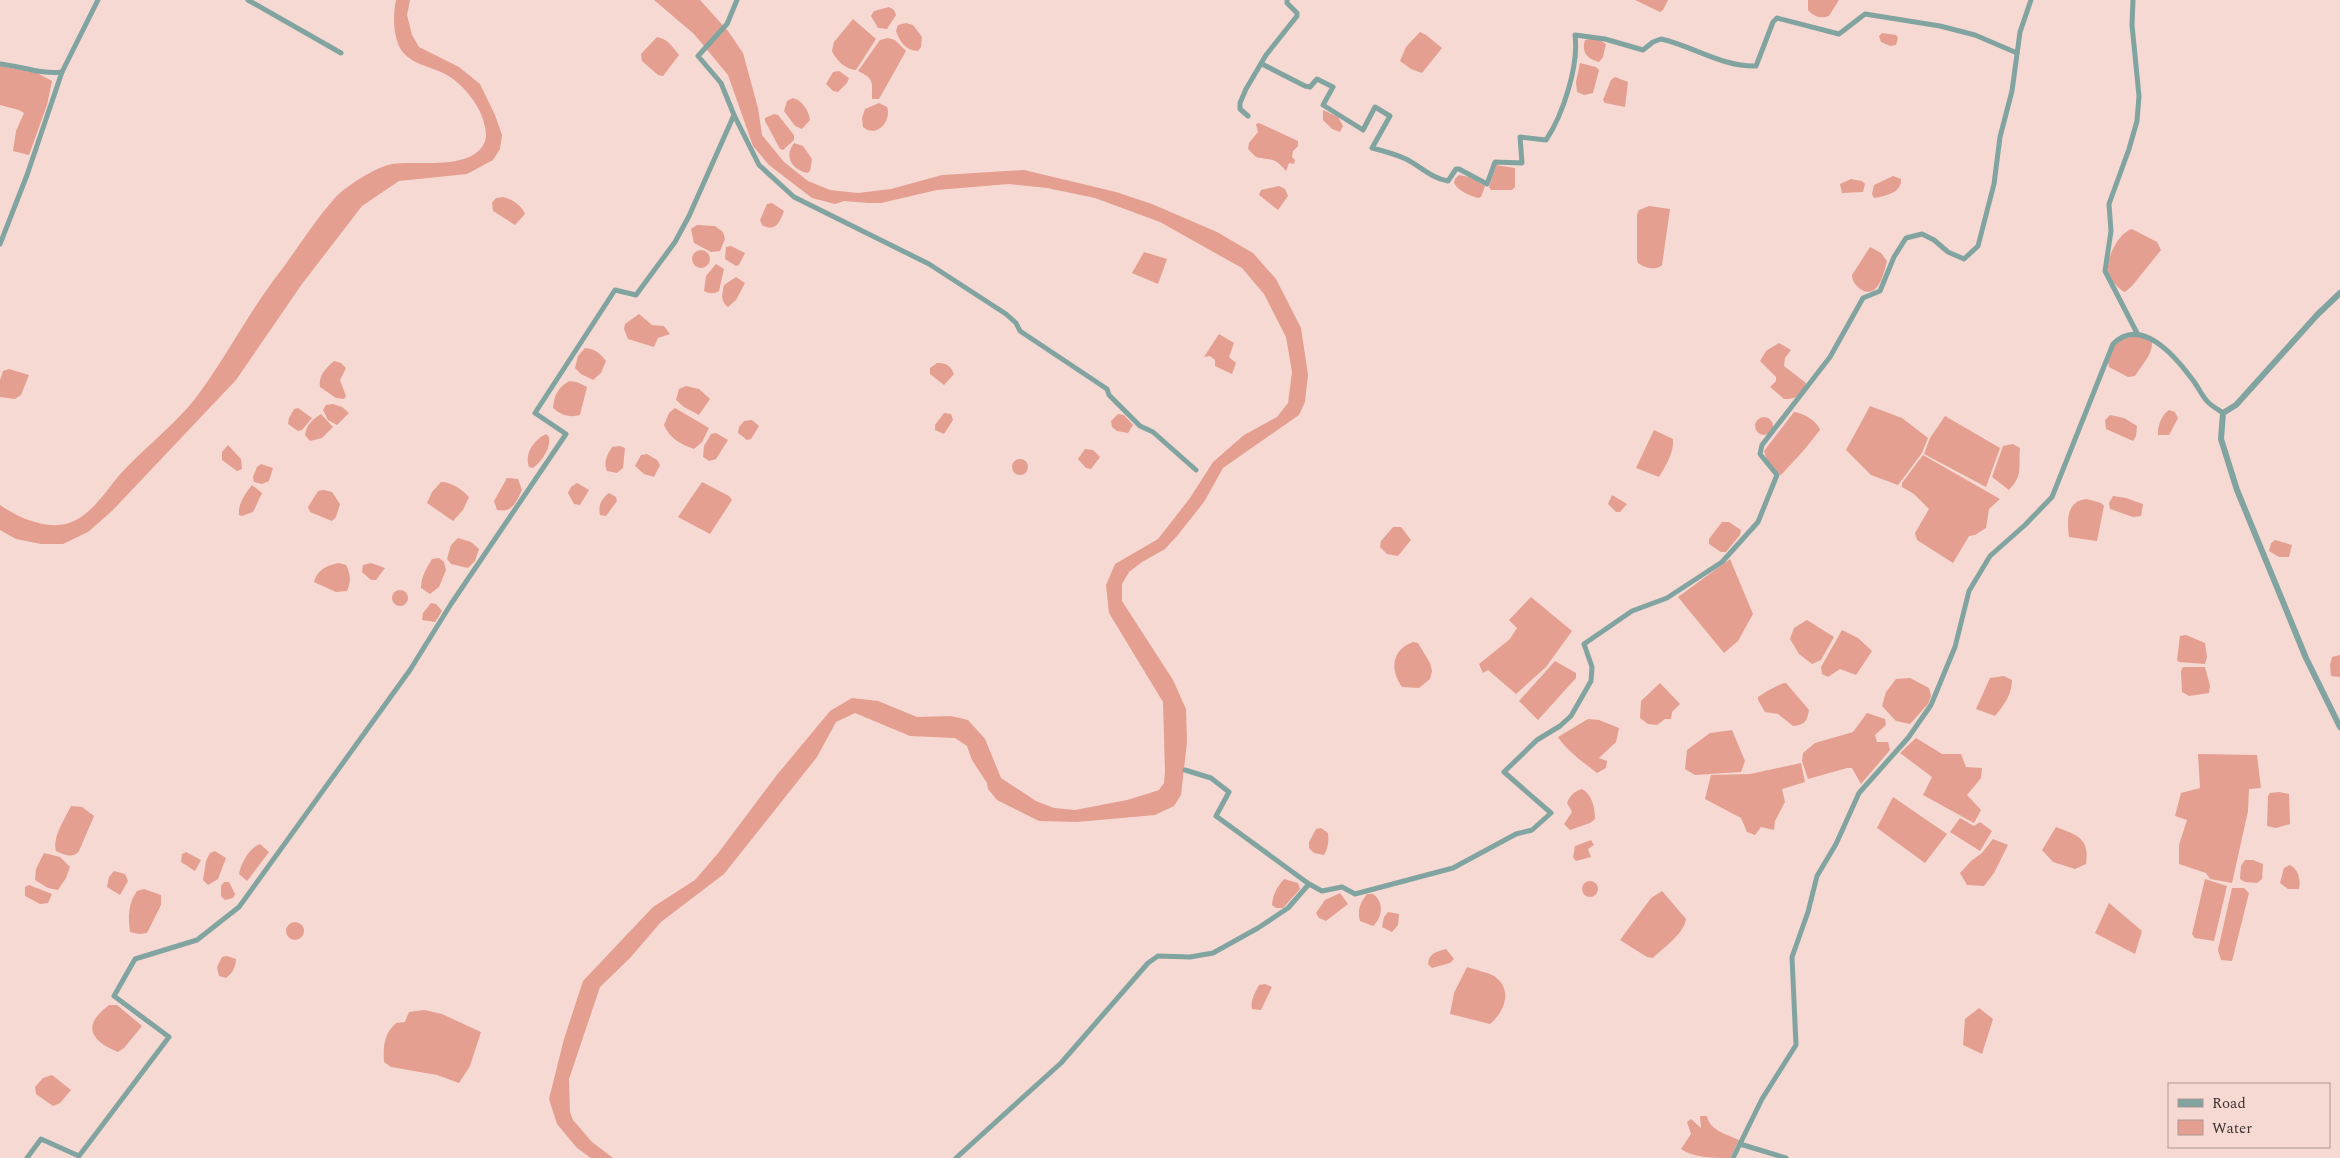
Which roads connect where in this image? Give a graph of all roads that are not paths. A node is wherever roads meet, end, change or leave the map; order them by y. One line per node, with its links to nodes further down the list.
1 (98, 0): 11 (street)
2 (248, 0): 7 (street)
3 (737, 0): 12 (street)
4 (2031, 0): 8 (street)
5 (2133, 0): 16 (street)
6 (1286, 1): 10 (street)
7 (341, 53)
8 (2017, 53): 10 (street); 21 (street)
9 (0, 64): 11 (street)
10 (1262, 64): 13 (street)
11 (62, 72): 14 (street)
12 (734, 115): 18 (street); 23 (street)
13 (1248, 116)
14 (0, 244)
15 (2340, 293): 17 (street)
16 (2137, 333): 17 (street); 22 (street)
17 (2223, 413): 19 (street)
18 (1196, 470)
19 (2340, 727)
20 (1185, 770): 21 (street)
21 (1309, 884): 24 (street)
22 (1740, 1144): 25 (street); 26 (street)
23 (28, 1158)
24 (956, 1158)
25 (1733, 1158)
26 (1786, 1158)

